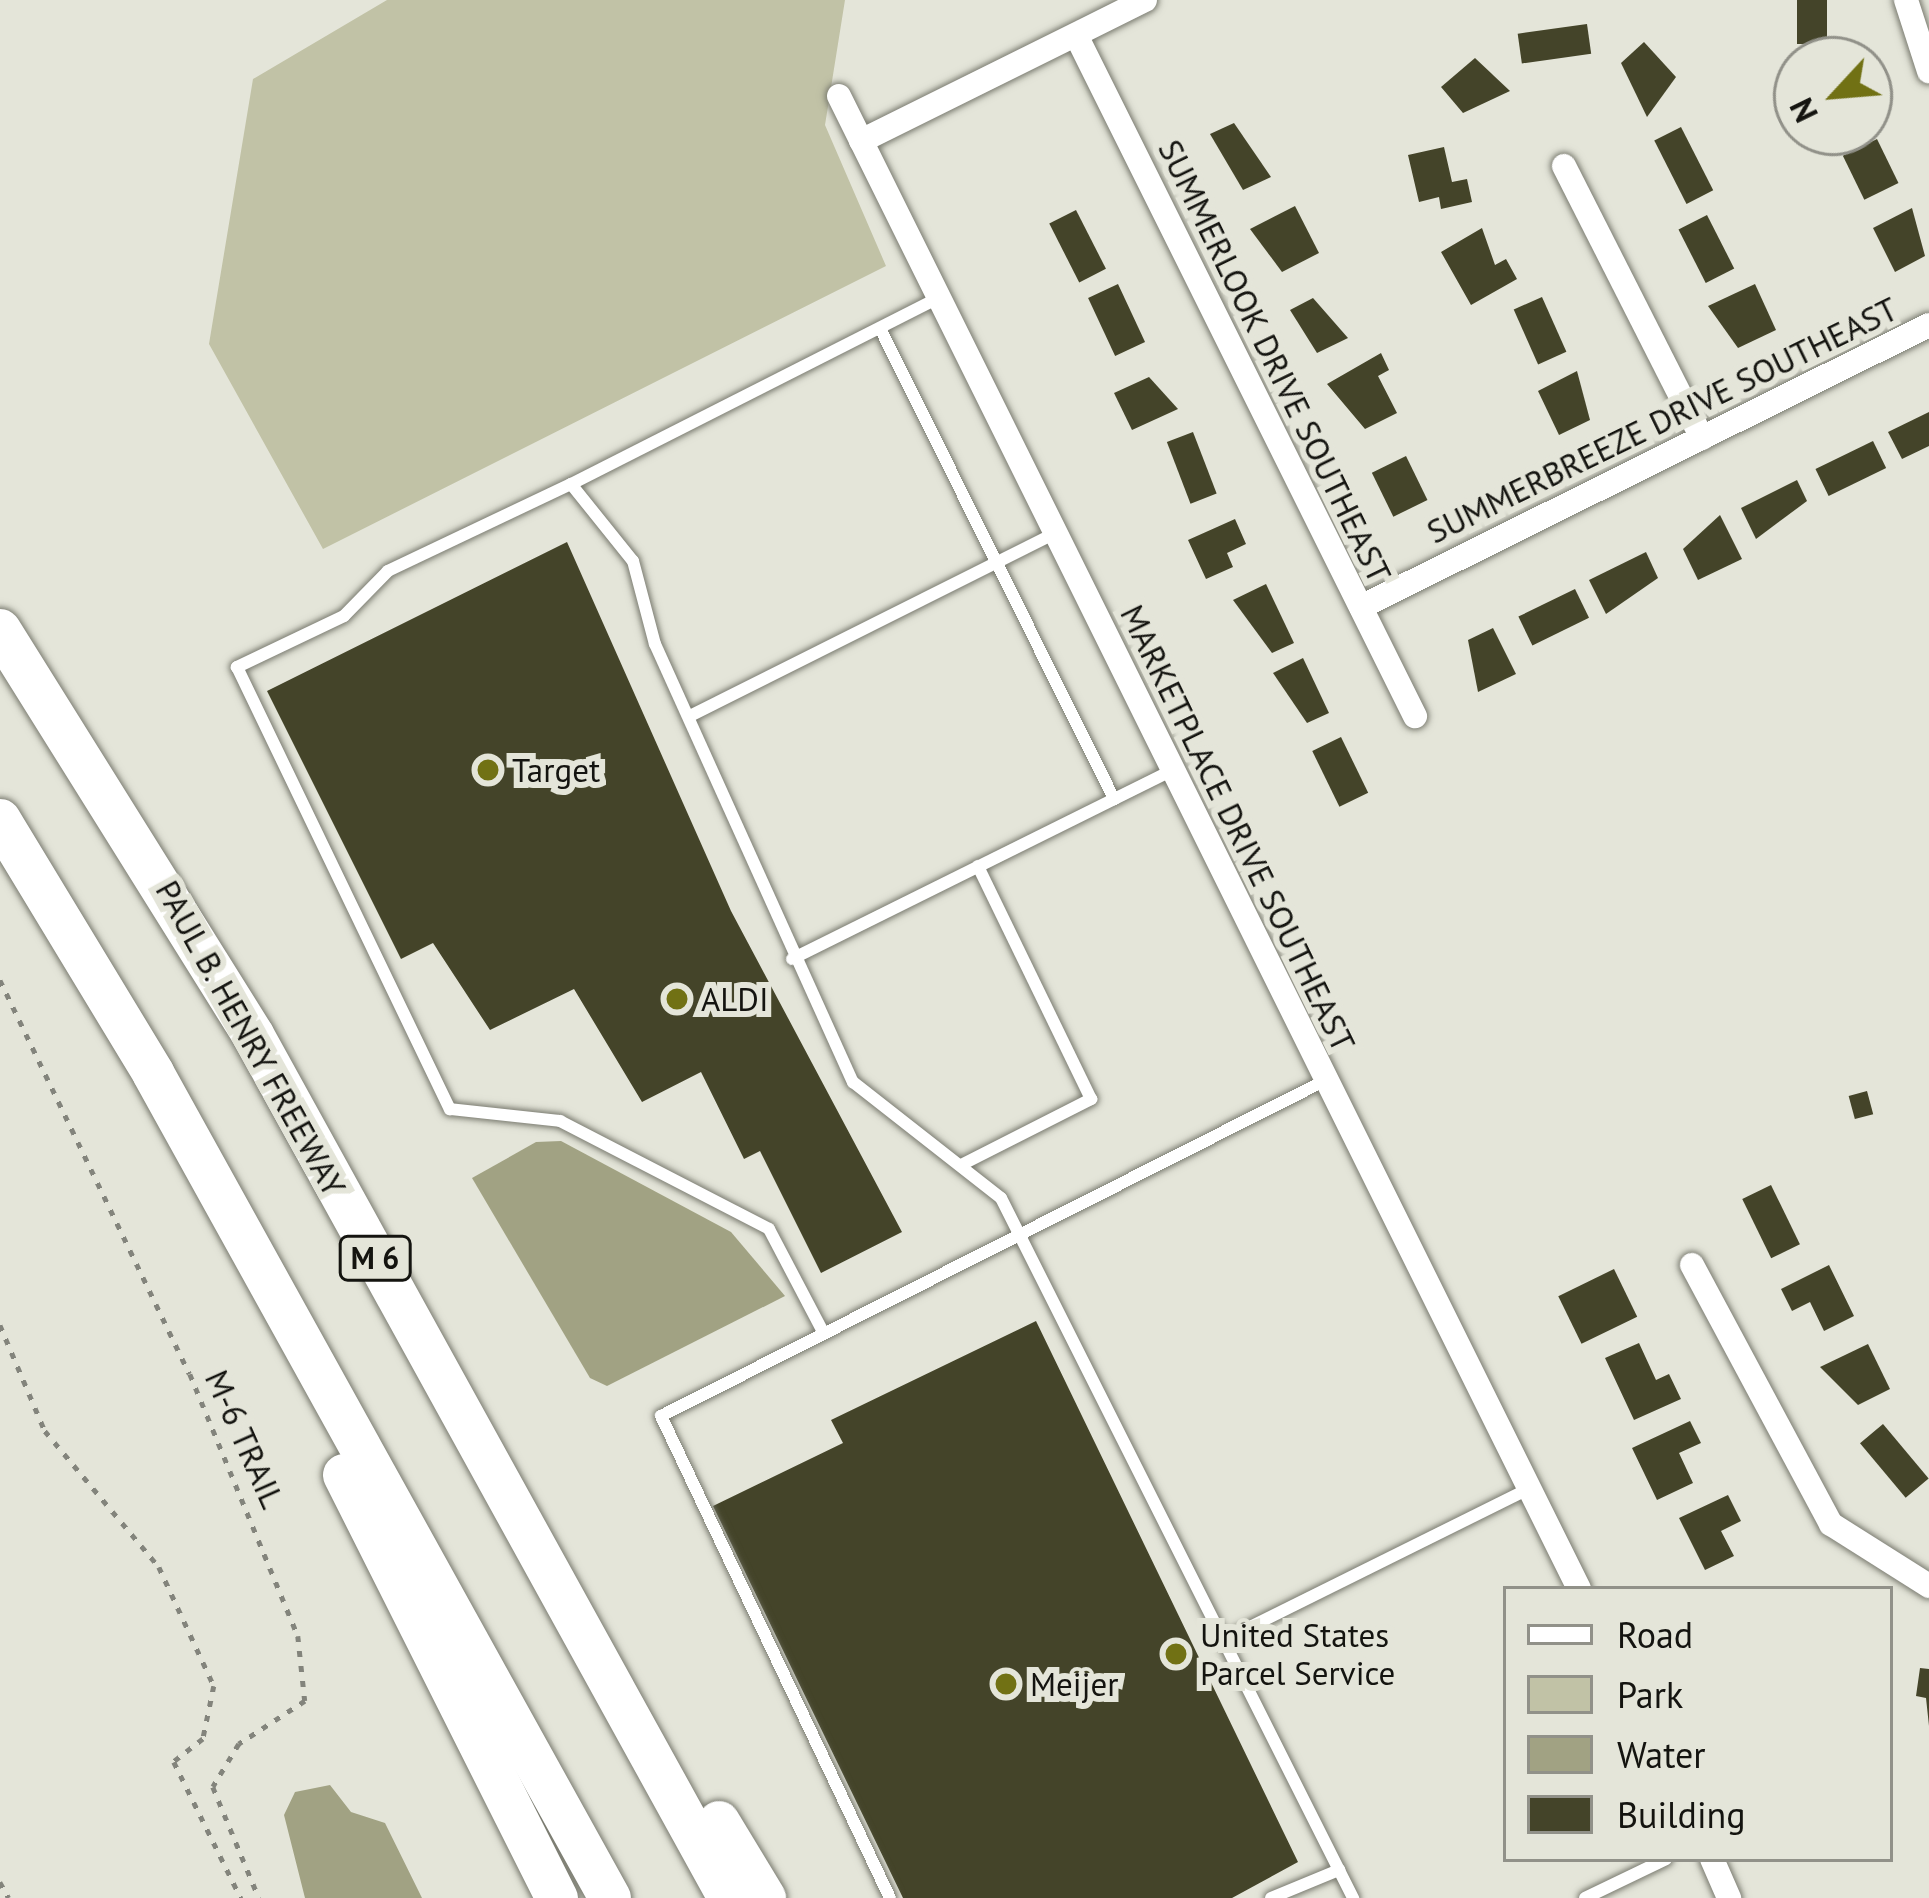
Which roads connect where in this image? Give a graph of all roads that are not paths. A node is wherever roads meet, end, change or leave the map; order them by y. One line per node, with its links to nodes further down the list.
1 (1145, 0): 3 (street)
2 (1906, 0): 4 (street)
3 (1076, 35): 6 (street); 15 (street, SUMMERLOOK DRIVE SOUTHEAST)
4 (1929, 71)
5 (839, 96): 6 (street, MARKETPLACE DRIVE SOUTHEAST)
6 (861, 141): 8 (street, MARKETPLACE DRIVE SOUTHEAST)
7 (1564, 166): 11 (street)
8 (938, 298): 10 (lane); 13 (street, MARKETPLACE DRIVE SOUTHEAST)
9 (1929, 325): 11 (street, SUMMERBREEZE DRIVE SOUTHEAST)
10 (880, 328): 12 (lane); 14 (lane)
11 (1702, 438): 15 (street, SUMMERBREEZE DRIVE SOUTHEAST)
12 (571, 484): 17 (lane); 30 (lane)
13 (1054, 533): 14 (lane); 19 (street, MARKETPLACE DRIVE SOUTHEAST)
14 (997, 562): 17 (lane); 20 (lane)
15 (1361, 607): 18 (street, SUMMERLOOK DRIVE SOUTHEAST)
16 (0, 630): 24 (highway, PAUL B. HENRY FREEWAY / M 6)
17 (690, 716): 23 (lane)
18 (1415, 716)
19 (1173, 770): 20 (lane); 26 (street, MARKETPLACE DRIVE SOUTHEAST)
20 (1114, 799): 22 (lane)
21 (0, 820): 25 (highway)
22 (978, 866): 23 (lane); 27 (lane)
23 (792, 959): 27 (lane)
24 (253, 1035): 40 (highway, PAUL B. HENRY FREEWAY / M 6); 41 (highway)
25 (153, 1073): 38 (highway); 39 (highway)
26 (1326, 1080): 28 (lane); 31 (street, MARKETPLACE DRIVE SOUTHEAST)
27 (963, 1164): 28 (lane)
28 (1018, 1232): 30 (lane); 34 (lane)
29 (1692, 1265): 33 (street)
30 (823, 1332): 42 (lane)
31 (1529, 1488): 32 (street, MARKETPLACE DRIVE SOUTHEAST); 34 (lane)
32 (1578, 1586)
33 (1929, 1586)
34 (1225, 1640): 37 (lane)
35 (1660, 1862): 45 (lane)
36 (1713, 1862): 46 (street)
37 (1340, 1870): 43 (lane); 44 (lane)
38 (556, 1898)
39 (610, 1898)
40 (729, 1898)
41 (765, 1898)
42 (890, 1898)
43 (1271, 1898)
44 (1353, 1898)
45 (1585, 1898)
46 (1729, 1898)

